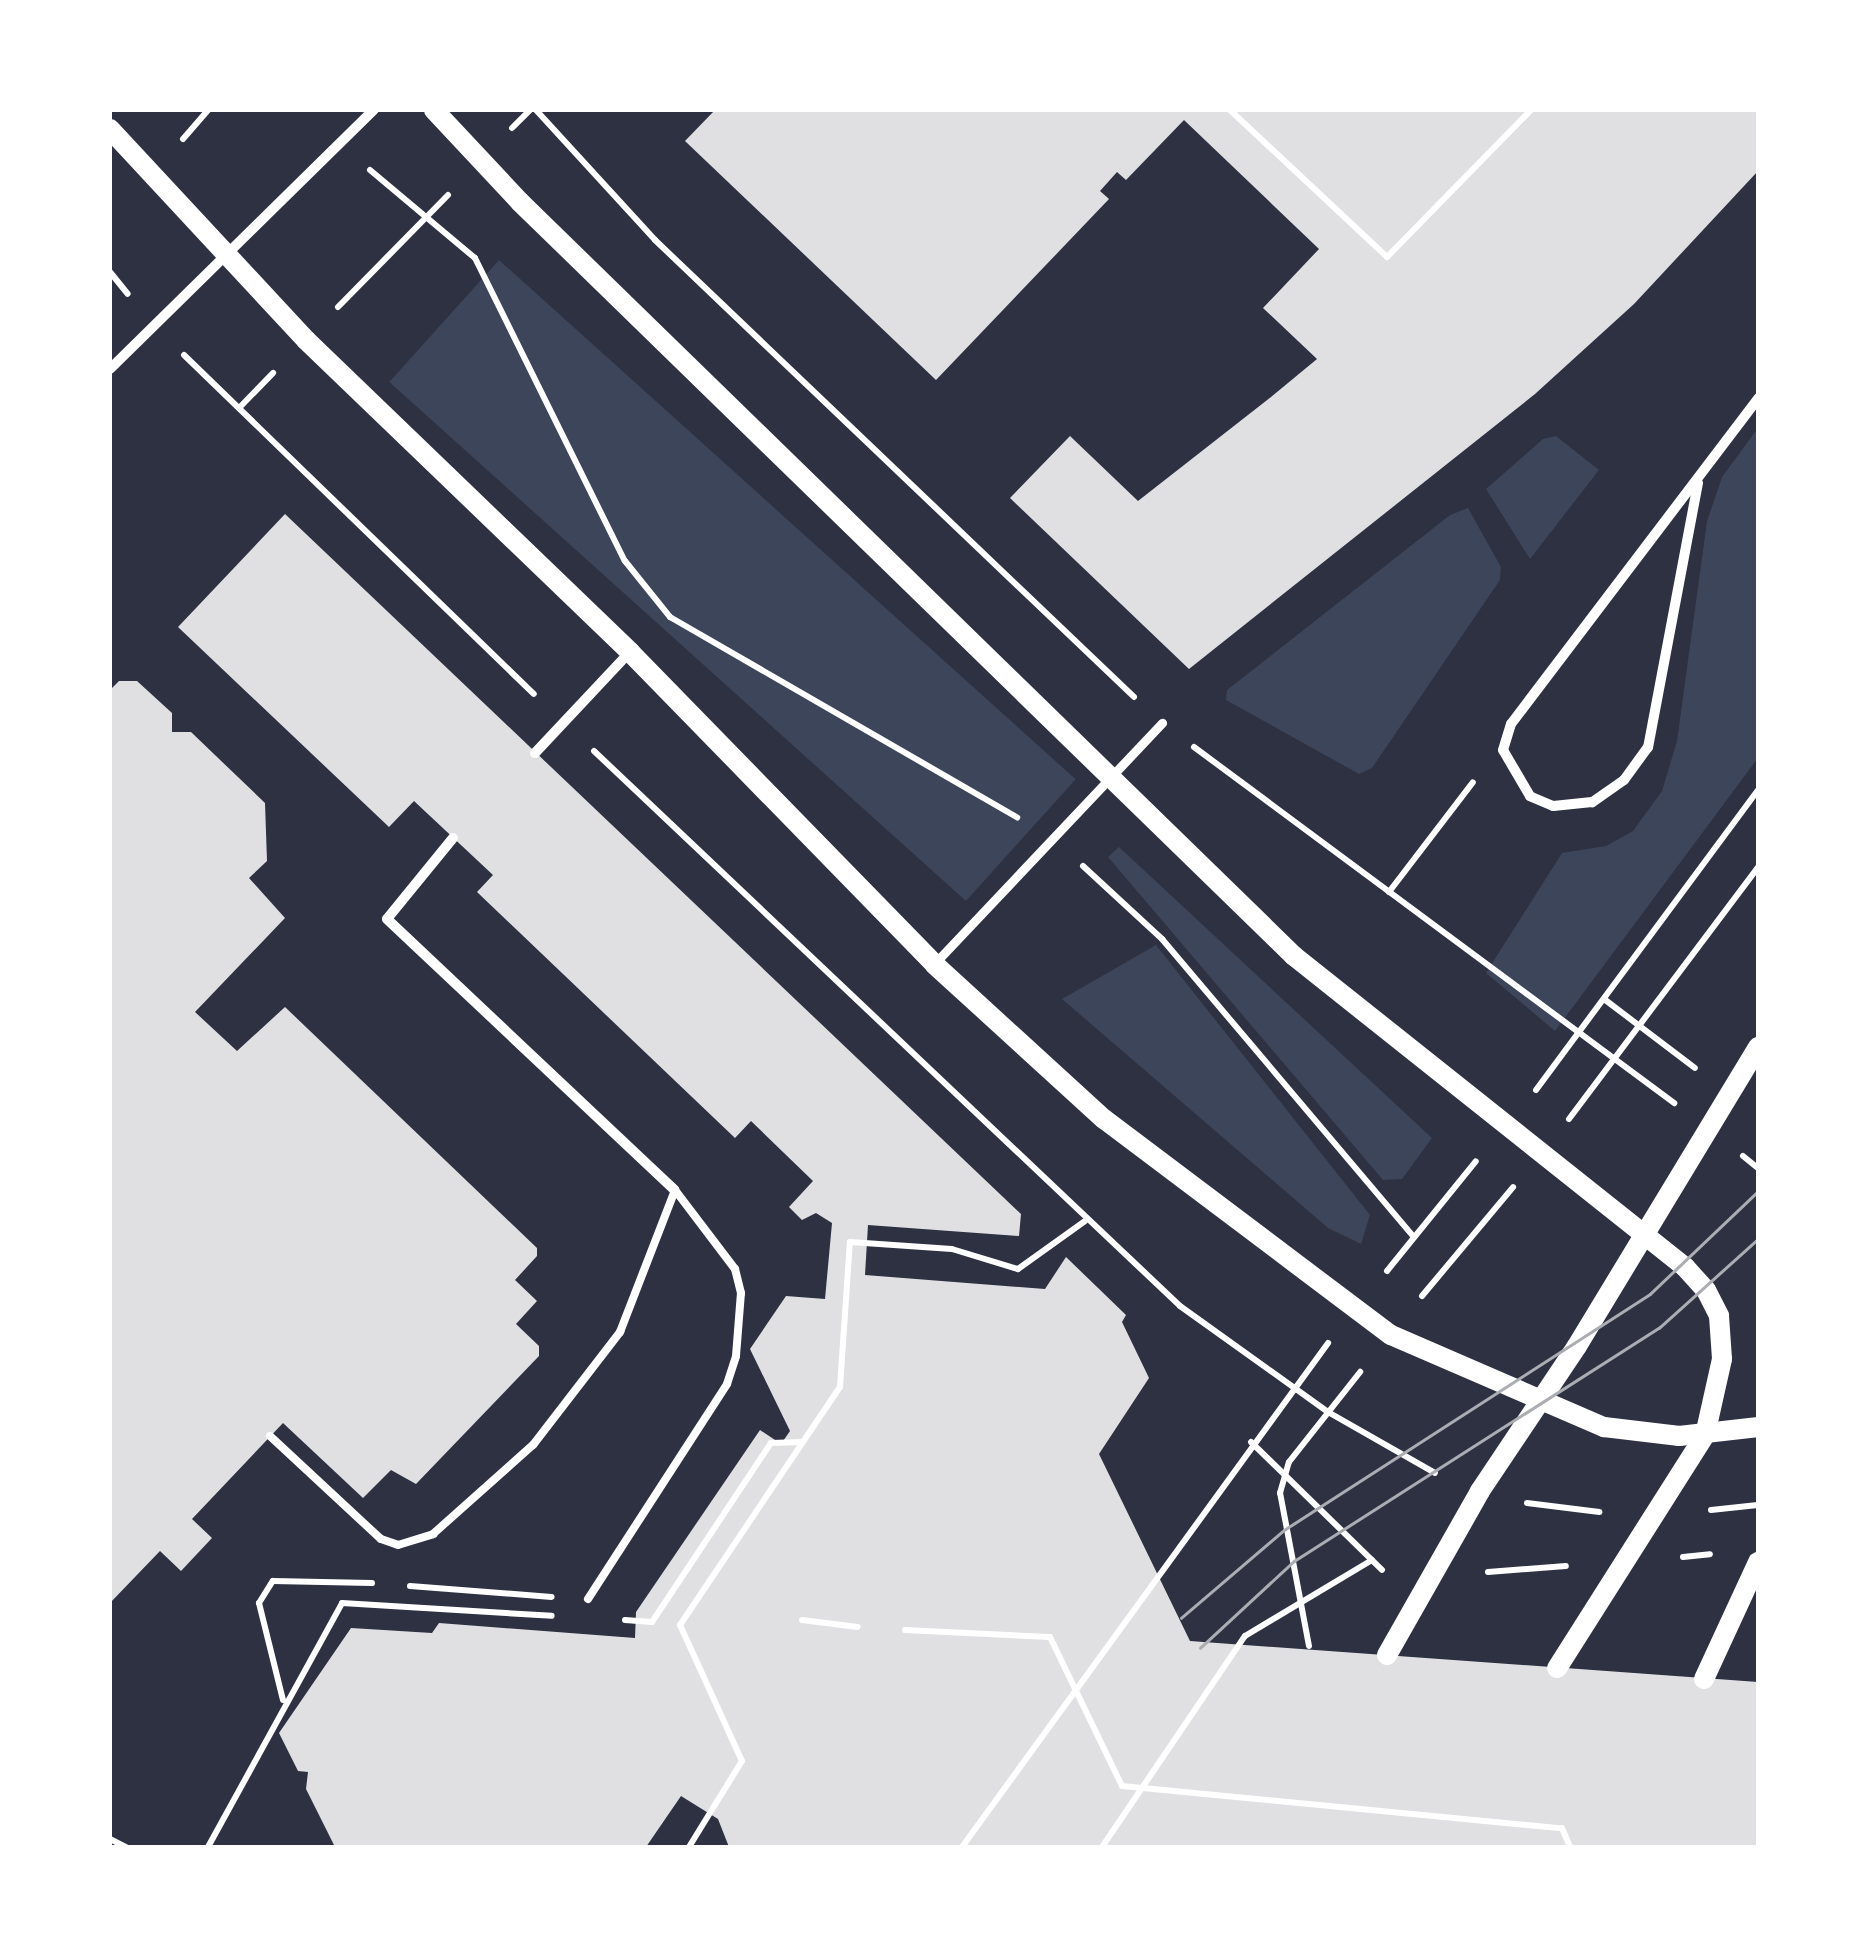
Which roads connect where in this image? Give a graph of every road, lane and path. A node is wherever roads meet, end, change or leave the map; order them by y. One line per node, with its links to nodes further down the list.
1 (374, 110): 9 (street)
2 (434, 110): 7 (main road)
3 (533, 110): 7 (path); 19 (path)
4 (1230, 110): 5 (path)
5 (1530, 110)
6 (110, 129): 9 (main road)
7 (480, 161): 8 (path); 22 (main road)
8 (426, 219): 12 (path); 25 (path)
9 (222, 255): 11 (street); 12 (main road)
10 (110, 272): 11 (path)
11 (154, 325): 13 (street); 15 (path)
12 (306, 340): 15 (path); 17 (main road)
13 (110, 369)
14 (1758, 398): 16 (street)
15 (239, 408): 18 (path)
16 (1698, 483): 20 (street); 20 (street)
17 (630, 652): 18 (street); 28 (main road)
18 (564, 723): 21 (street); 38 (path)
19 (1162, 723): 22 (street); 27 (path)
20 (1503, 750): 27 (path)
21 (535, 753)
22 (1111, 777): 25 (street); 35 (main road)
23 (1758, 790): 29 (path)
24 (453, 838): 37 (street)
25 (1054, 838): 28 (street); 40 (path)
26 (1758, 867): 30 (path)
27 (1389, 892): 31 (path)
28 (934, 964): 41 (main road)
29 (1604, 999): 30 (path); 31 (path)
30 (1640, 1024): 33 (path); 34 (path)
31 (1579, 1032): 33 (path); 35 (path)
32 (1758, 1047): 34 (main road)
33 (1614, 1058): 36 (path)
34 (1729, 1095): 39 (main road)
35 (1506, 1124): 36 (main road); 40 (path)
36 (1542, 1151): 39 (main road); 42 (path)
37 (675, 1190): 48 (lane); 52 (lane)
38 (1085, 1221): 43 (path); 49 (path)
39 (1644, 1235): 44 (main road); 47 (main road)
40 (1414, 1237): 41 (path)
41 (1357, 1308): 42 (main road); 43 (path)
42 (1391, 1335): 44 (main road); 45 (path)
43 (1291, 1386): 45 (path); 68 (path)
44 (1541, 1403): 47 (main road); 60 (main road)
45 (1328, 1412): 53 (path)
46 (1758, 1427): 47 (main road)
47 (1705, 1435): 61 (main road)
48 (270, 1436)
49 (803, 1442): 55 (path); 67 (path)
50 (1372, 1560): 53 (path)
51 (1758, 1562): 62 (main road)
52 (588, 1600): 63 (path)
53 (1301, 1602): 59 (path); 69 (path)
54 (555, 1616): 63 (path)
55 (614, 1619)
56 (802, 1620): 57 (path)
57 (858, 1627)
58 (905, 1630): 70 (path)
59 (1309, 1646)
60 (1387, 1655)
61 (1557, 1668)
62 (1704, 1679)
63 (283, 1701): 66 (path)
64 (110, 1839): 65 (path)
65 (126, 1847)
66 (208, 1847)
67 (689, 1847)
68 (962, 1847)
69 (1102, 1847)
70 (1570, 1847)

